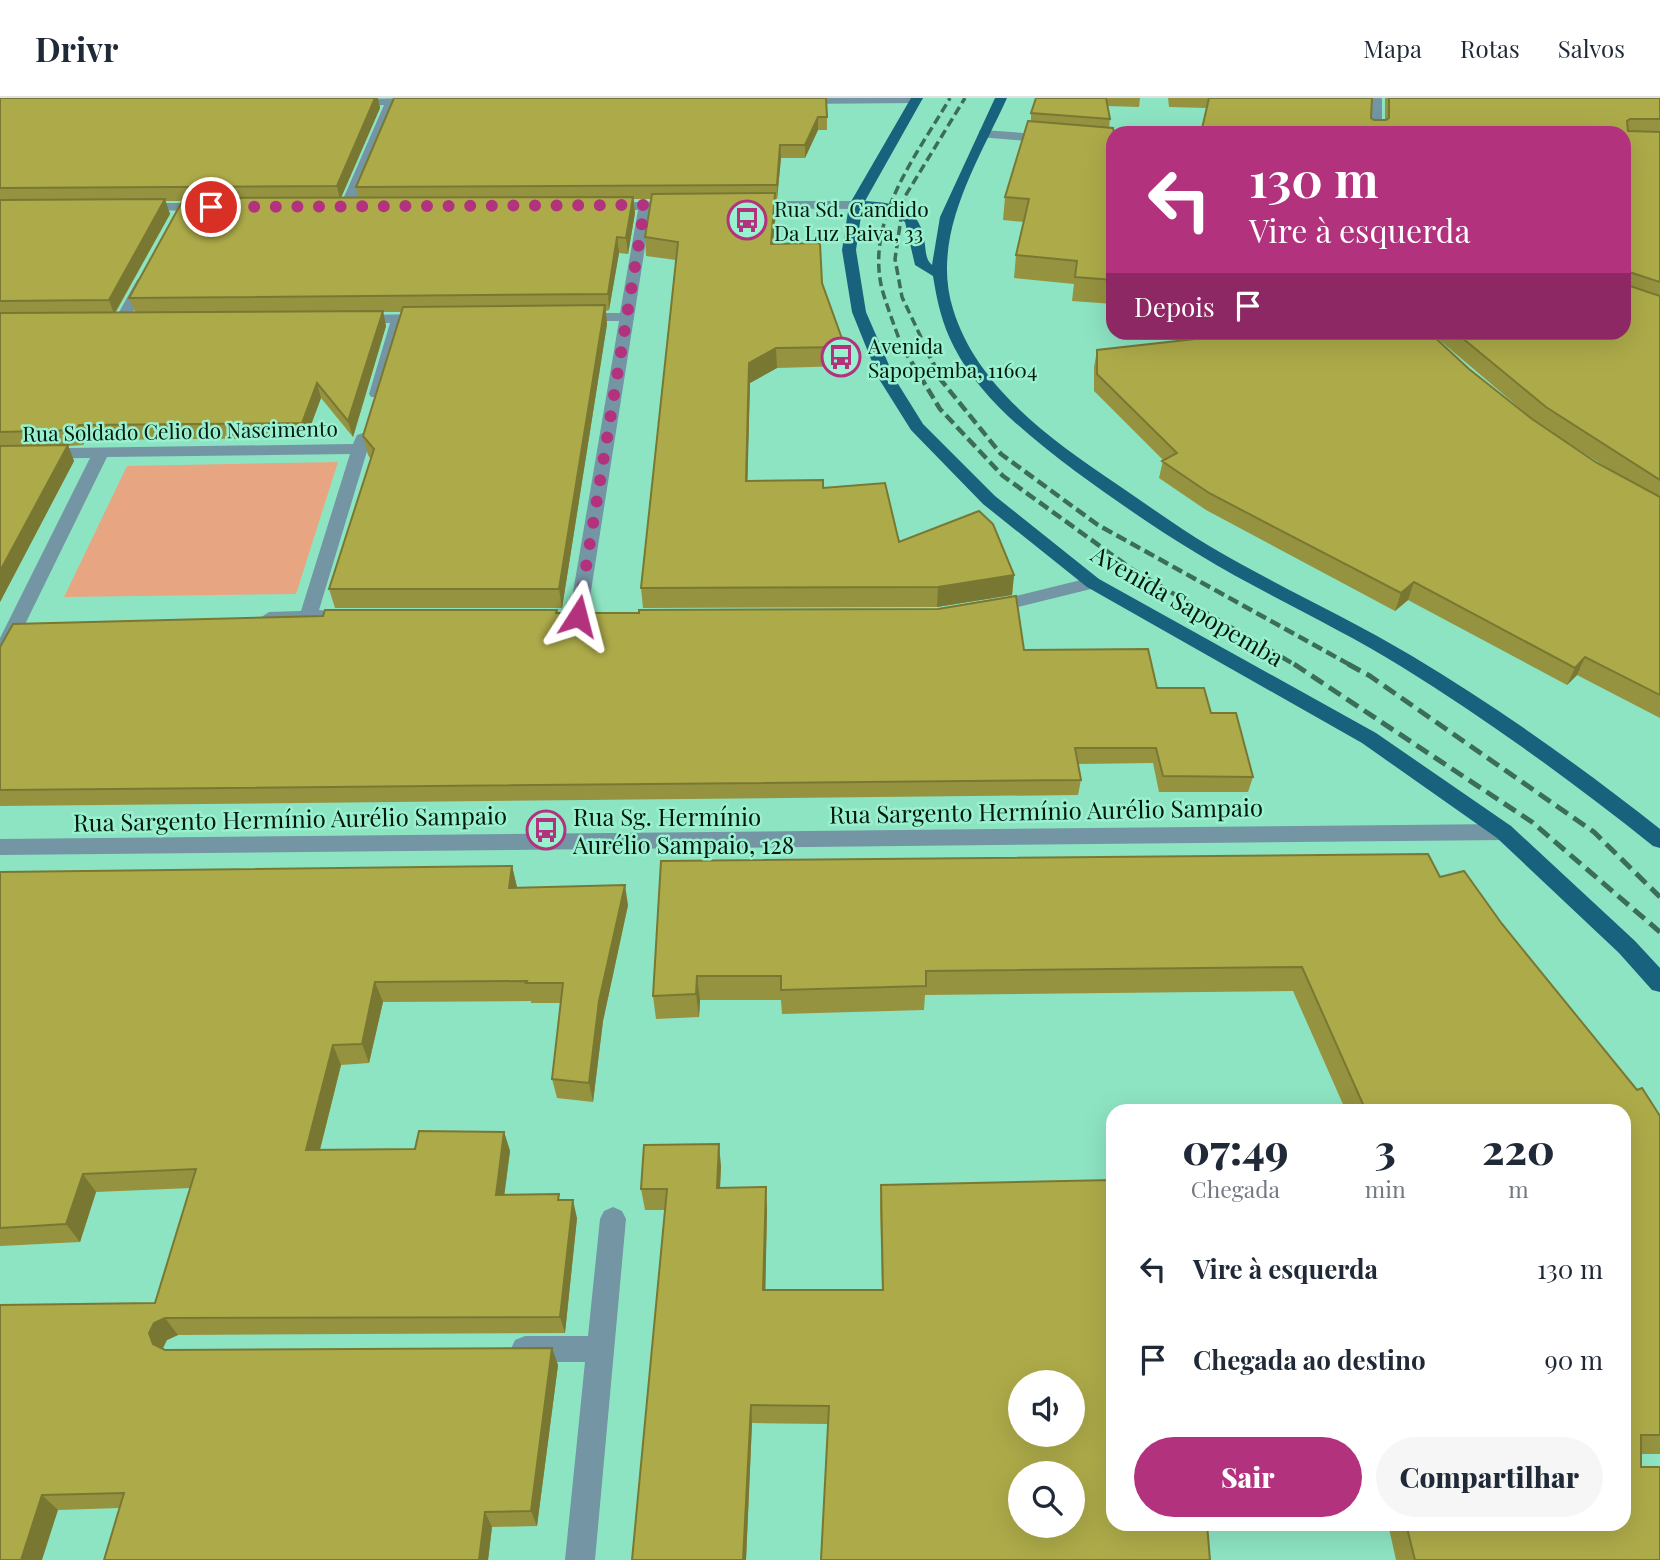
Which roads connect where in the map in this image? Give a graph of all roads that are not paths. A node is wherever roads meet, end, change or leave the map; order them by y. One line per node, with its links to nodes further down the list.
1 (917, 98): 4 (street); 14 (main road, Avenida Sapopemba)
2 (1001, 98): 9 (main road)
3 (1376, 98): 8 (street)
4 (787, 99)
5 (392, 101): 6 (street); 7 (street); 15 (street)
6 (433, 101)
7 (337, 102)
8 (1376, 126)
9 (983, 134): 10 (street); 20 (main road)
10 (1059, 139)
11 (645, 205): 12 (street); 16 (street); 22 (street)
12 (686, 205)
13 (740, 205): 14 (street)
14 (856, 205): 20 (main road); 30 (main road, Avenida Sapopemba)
15 (347, 206)
16 (591, 206)
17 (131, 207): 18 (street)
18 (224, 207)
19 (152, 264): 26 (street)
20 (938, 273): 40 (main road)
21 (560, 317): 22 (street)
22 (627, 317): 33 (street)
23 (399, 318): 24 (street); 25 (street); 27 (street)
24 (439, 318)
25 (343, 319)
26 (121, 321)
27 (360, 449): 28 (street, Rua Soldado Celio do Nascimento); 34 (street)
28 (101, 453): 29 (street, Rua Soldado Celio do Nascimento); 37 (street)
29 (0, 454)
30 (1093, 583): 31 (street); 39 (main road, Avenida Sapopemba)
31 (972, 610)
32 (349, 616): 34 (street)
33 (578, 616)
34 (308, 617): 35 (street)
35 (252, 618)
36 (43, 623): 37 (street)
37 (15, 624): 38 (street)
38 (0, 657)
39 (1504, 832): 41 (street, Rua Sargento Hermínio Aurélio Sampaio); 42 (main road, Avenida Sapopemba)
40 (1660, 840)
41 (0, 847)
42 (1660, 983)
43 (613, 1219): 45 (street)
44 (505, 1349): 45 (street)
45 (600, 1349): 46 (street)
46 (580, 1560)

